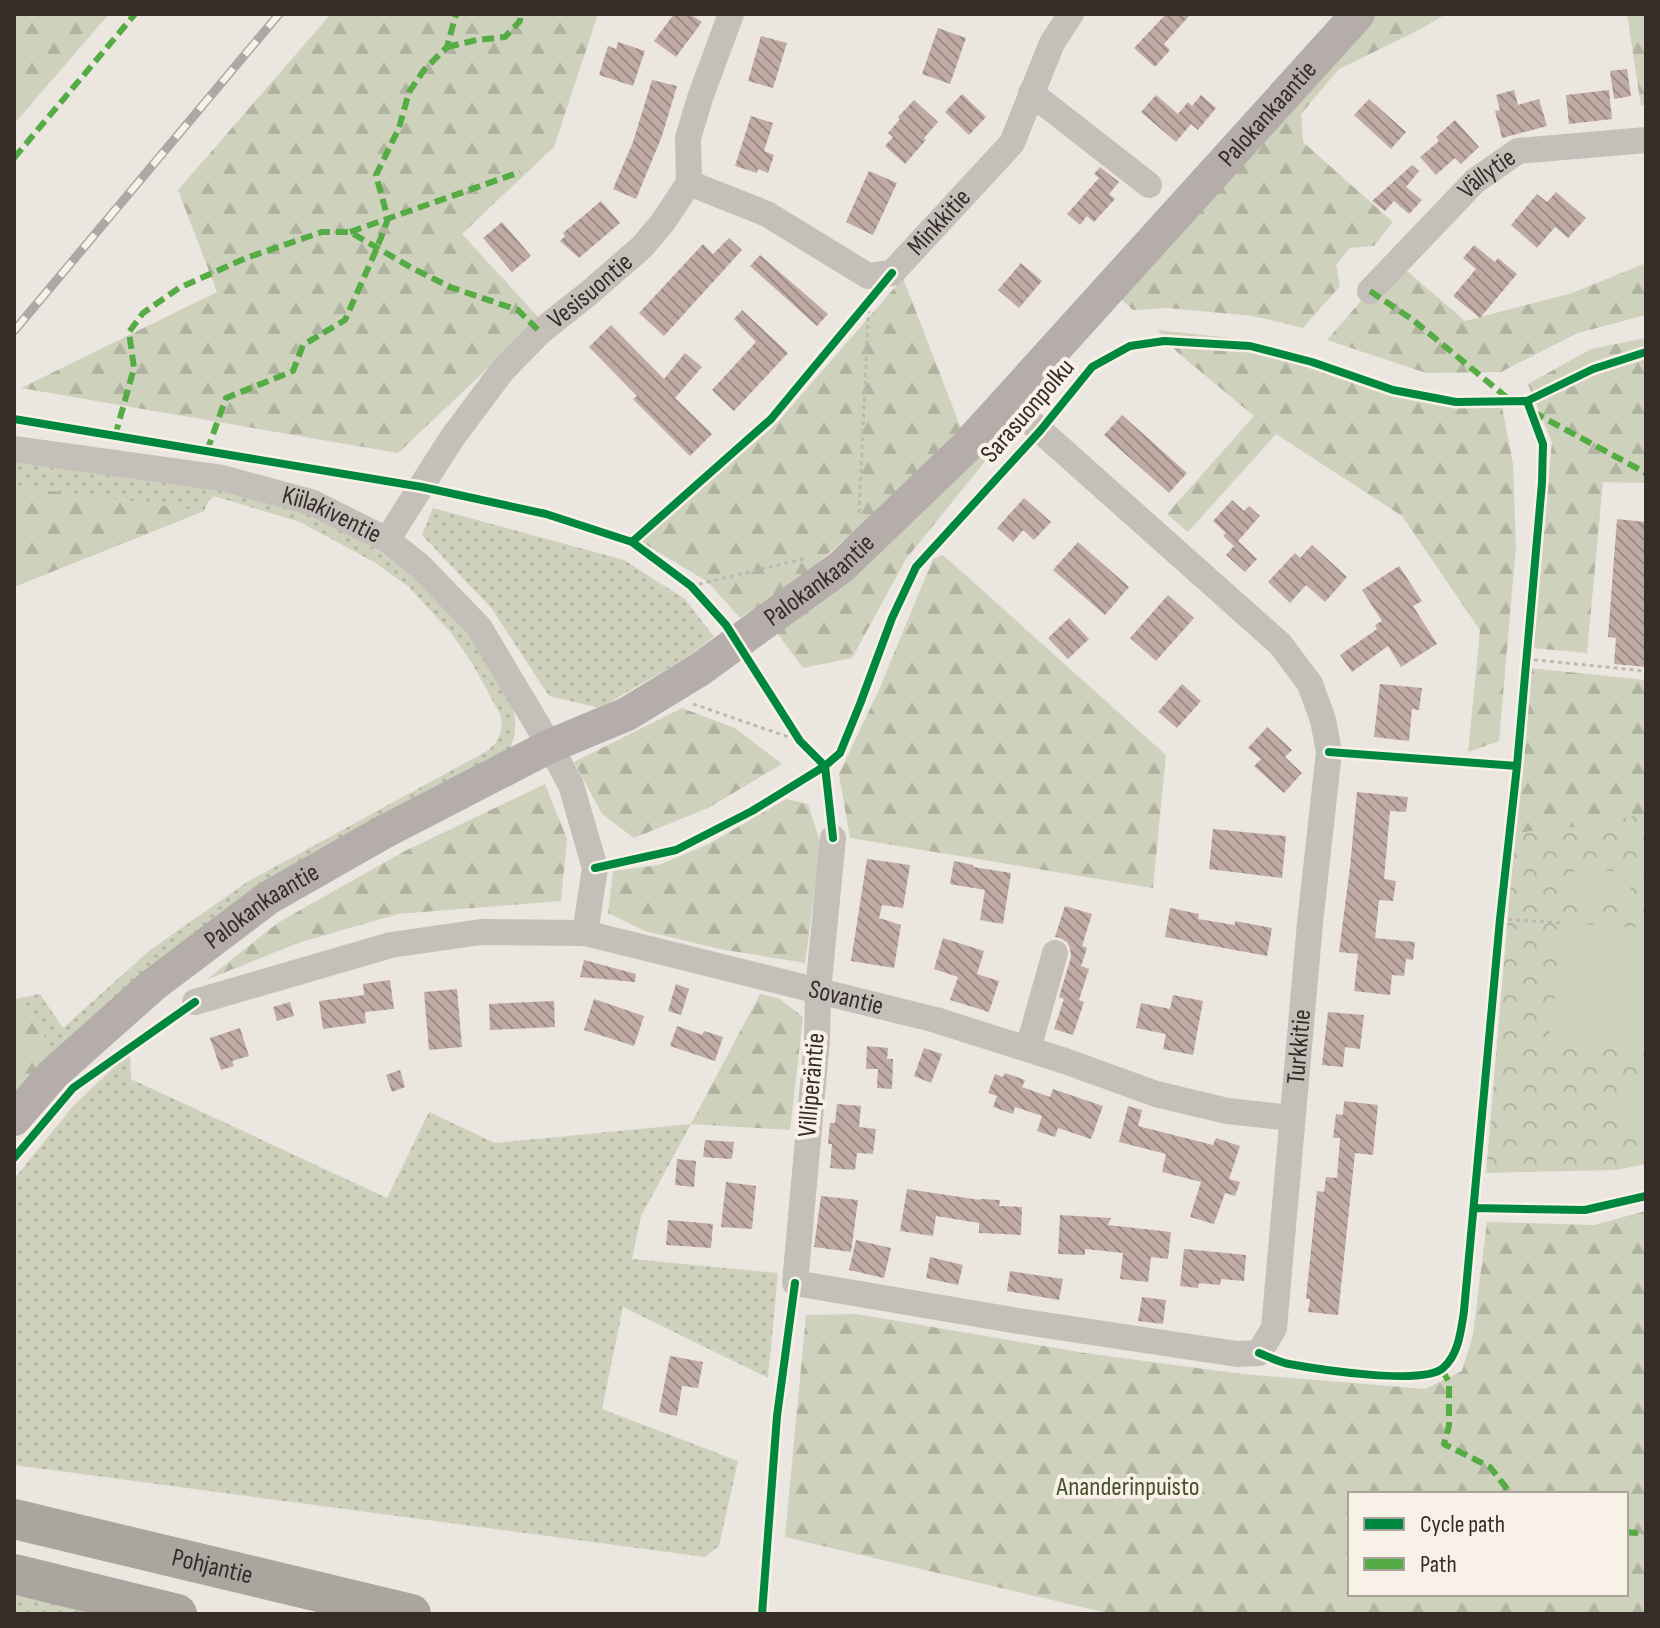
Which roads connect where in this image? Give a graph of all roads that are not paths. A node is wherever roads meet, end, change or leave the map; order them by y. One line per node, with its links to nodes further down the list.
1 (731, 14): 6 (street)
2 (1071, 14): 4 (street, Minkkitie)
3 (1358, 14): 9 (main road, Palokankaantie)
4 (1031, 93): 6 (street, Minkkitie); 7 (street)
5 (1646, 140): 8 (street, Vällytie)
6 (689, 183): 11 (street, Vesisuontie)
7 (1149, 185)
8 (1370, 291)
9 (1007, 401): 12 (main road, Palokankaantie); 19 (street, Turkkitie)
10 (14, 449): 11 (street, Kiilakiventie)
11 (387, 540): 12 (street, Kiilakiventie)
12 (550, 746): 14 (street); 20 (main road, Palokankaantie)
13 (833, 838): 16 (street, Villiperäntie)
14 (585, 933): 16 (street, Sovantie); 17 (street)
15 (1055, 953): 18 (street)
16 (818, 991): 18 (street, Sovantie); 21 (street, Villiperäntie)
17 (195, 1002)
18 (1028, 1049): 19 (street, Sovantie)
19 (1292, 1118): 21 (street, Turkkitie)
20 (14, 1119)
21 (795, 1283)
22 (14, 1519): 25 (highway, Pohjantie)
23 (14, 1574): 24 (highway, Pohjantie)
24 (177, 1614)
25 (411, 1614)

